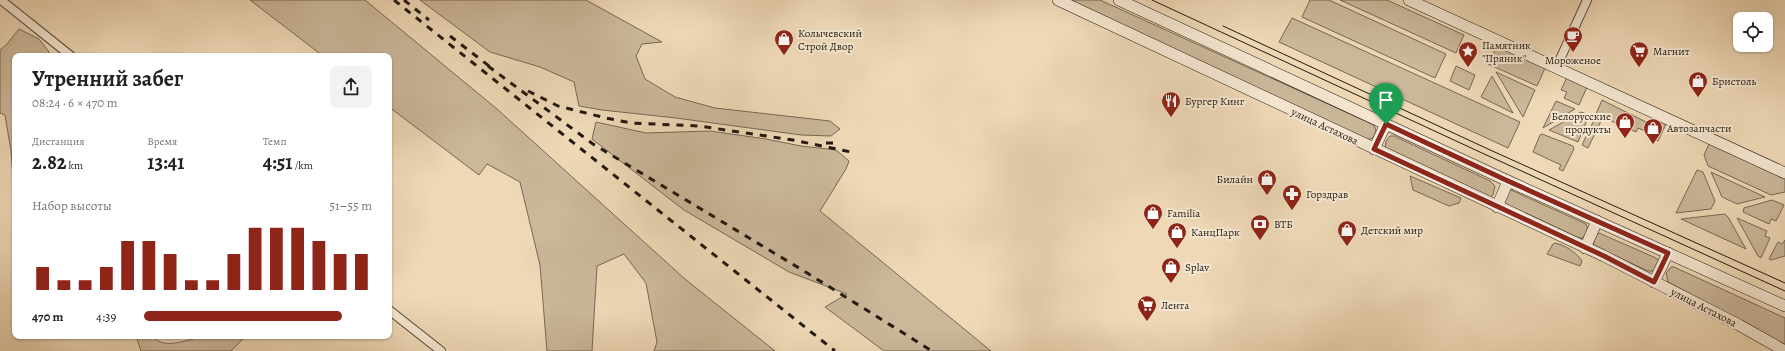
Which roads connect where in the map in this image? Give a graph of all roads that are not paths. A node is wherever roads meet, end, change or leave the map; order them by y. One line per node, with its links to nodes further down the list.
1 (1, 0): 6 (street)
2 (1058, 0): 9 (main road, улица Астахова)
3 (1119, 0): 8 (main road)
4 (1409, 0): 7 (main road)
5 (1587, 0): 7 (street)
6 (67, 53)
7 (1556, 68): 10 (main road)
8 (1386, 124): 9 (main road); 11 (main road)
9 (1374, 149): 12 (main road, улица Астахова)
10 (1785, 173)
11 (1508, 181): 12 (main road); 13 (main road)
12 (1497, 207): 14 (main road, улица Астахова)
13 (1597, 221): 14 (main road); 15 (main road)
14 (1585, 248): 16 (main road, улица Астахова)
15 (1668, 253): 16 (main road); 17 (main road)
16 (1654, 282): 20 (main road, улица Астахова)
17 (1785, 306)
18 (392, 312): 19 (street)
19 (441, 351)
20 (1784, 351)

